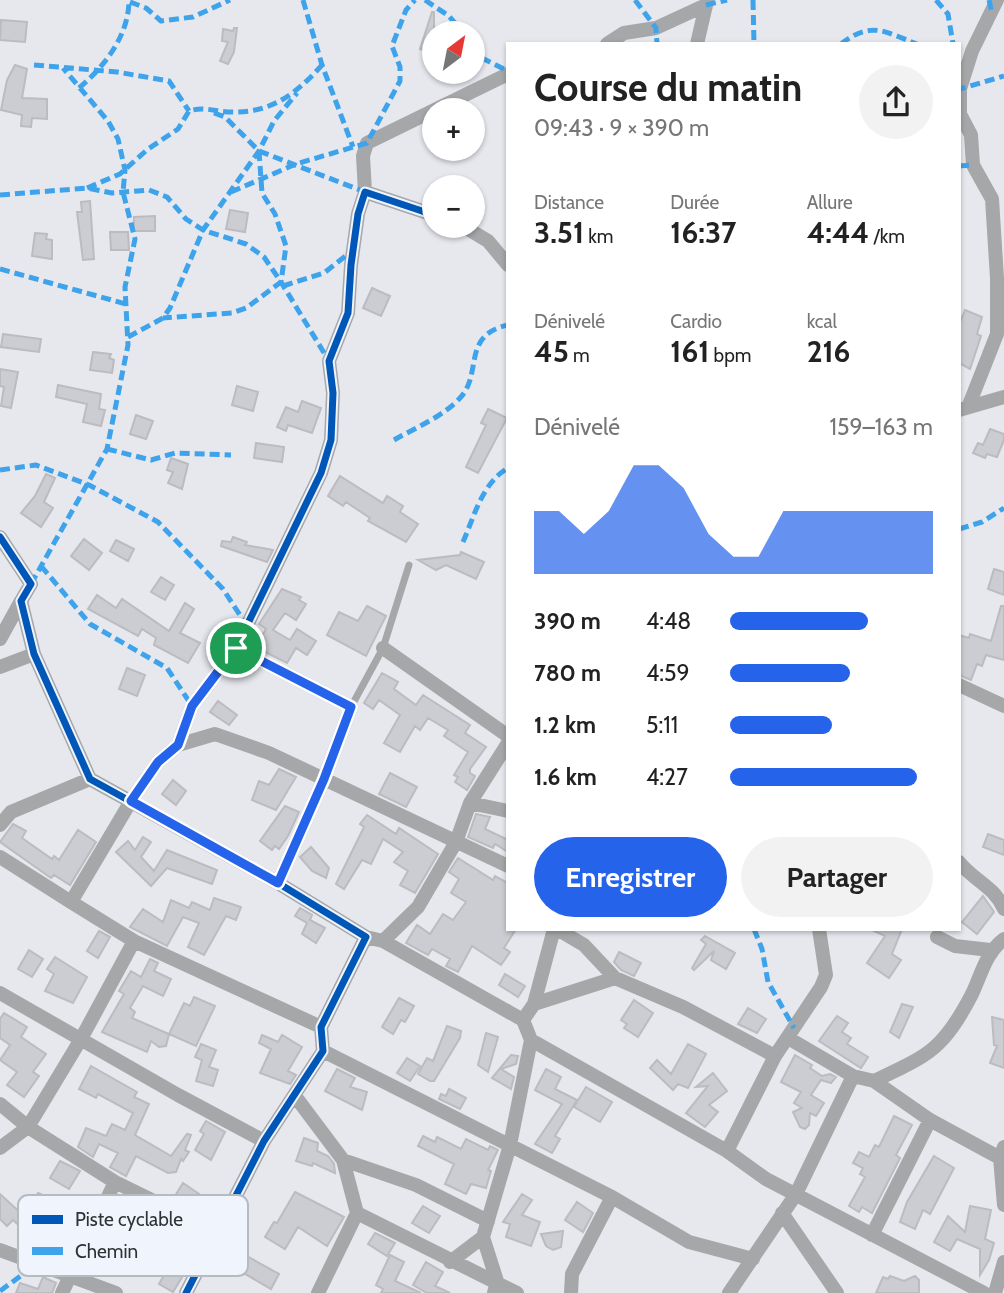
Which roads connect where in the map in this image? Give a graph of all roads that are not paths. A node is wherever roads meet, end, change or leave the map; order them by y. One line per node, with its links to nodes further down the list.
1 (997, 0): 6 (street)
2 (707, 2): 3 (street); 4 (street)
3 (610, 42)
4 (697, 42)
5 (506, 75): 8 (street)
6 (961, 86)
7 (961, 116): 13 (street)
8 (365, 192): 9 (street); 18 (street)
9 (422, 211)
10 (483, 238): 11 (street)
11 (506, 263)
12 (1004, 397): 13 (street)
13 (964, 407)
14 (0, 537): 16 (street)
15 (409, 565): 19 (lane)
16 (21, 601): 17 (street); 20 (street)
17 (0, 639)
18 (236, 648): 24 (street); 26 (street)
19 (383, 648): 24 (lane); 25 (street)
20 (34, 654): 21 (street); 28 (street)
21 (0, 667)
22 (961, 686): 23 (street)
23 (1004, 706)
24 (351, 707): 29 (street)
25 (506, 735)
26 (178, 745): 29 (street); 30 (street)
27 (506, 746): 31 (street)
28 (90, 779): 30 (street); 33 (street)
29 (324, 779): 34 (street); 38 (street)
30 (131, 801): 38 (street); 39 (street)
31 (470, 803): 32 (street); 34 (street)
32 (506, 811)
33 (0, 825)
34 (456, 842): 37 (street); 48 (street)
35 (0, 857): 39 (street)
36 (961, 864): 40 (street)
37 (506, 865)
38 (278, 883): 44 (street)
39 (71, 902): 47 (street)
40 (1004, 908)
41 (555, 931): 52 (street)
42 (560, 931): 50 (street)
43 (820, 931): 55 (street)
44 (366, 937): 48 (street); 54 (street)
45 (937, 937): 49 (street)
46 (1004, 939): 49 (street)
47 (134, 941): 54 (street); 56 (street)
48 (383, 941): 53 (street)
49 (990, 950): 61 (street)
50 (615, 978): 52 (street); 59 (street)
51 (0, 993): 56 (street)
52 (534, 1004): 53 (street)
53 (523, 1020): 57 (street)
54 (321, 1027): 58 (street)
55 (788, 1038): 59 (street); 60 (street)
56 (81, 1039): 65 (street); 66 (street)
57 (531, 1040): 67 (street); 69 (street)
58 (323, 1051): 62 (street); 67 (street)
59 (775, 1056): 69 (street)
60 (853, 1076): 61 (street); 73 (street)
61 (874, 1081): 64 (street)
62 (295, 1096): 66 (street); 71 (street)
63 (0, 1104): 65 (street)
64 (930, 1120): 70 (street); 82 (street)
65 (28, 1127): 68 (street); 72 (street)
66 (264, 1141): 76 (street)
67 (510, 1145): 77 (street); 81 (street)
68 (0, 1148)
69 (727, 1152): 73 (street)
70 (1002, 1153): 78 (street)
71 (344, 1160): 79 (street); 81 (street)
72 (115, 1182): 74 (street); 75 (street)
73 (796, 1194): 80 (street); 82 (street)
74 (109, 1195)
75 (142, 1195)
76 (238, 1195)
77 (612, 1197): 86 (street); 97 (street)
78 (1004, 1205)
79 (357, 1213): 87 (street); 95 (street)
80 (782, 1213): 86 (street); 99 (street)
81 (488, 1221): 83 (street)
82 (872, 1235): 100 (street)
83 (483, 1237): 87 (street); 91 (street)
84 (0, 1250): 85 (street)
85 (18, 1257)
86 (753, 1259): 98 (street)
87 (450, 1262): 91 (street)
88 (1004, 1262): 101 (street)
89 (195, 1276): 94 (street)
90 (72, 1277): 92 (street); 93 (street)
91 (495, 1287): 96 (street)
92 (62, 1293)
93 (116, 1293)
94 (186, 1293)
95 (318, 1293)
96 (517, 1293)
97 (571, 1293)
98 (729, 1293)
99 (837, 1293)
100 (984, 1293)
101 (995, 1293)

